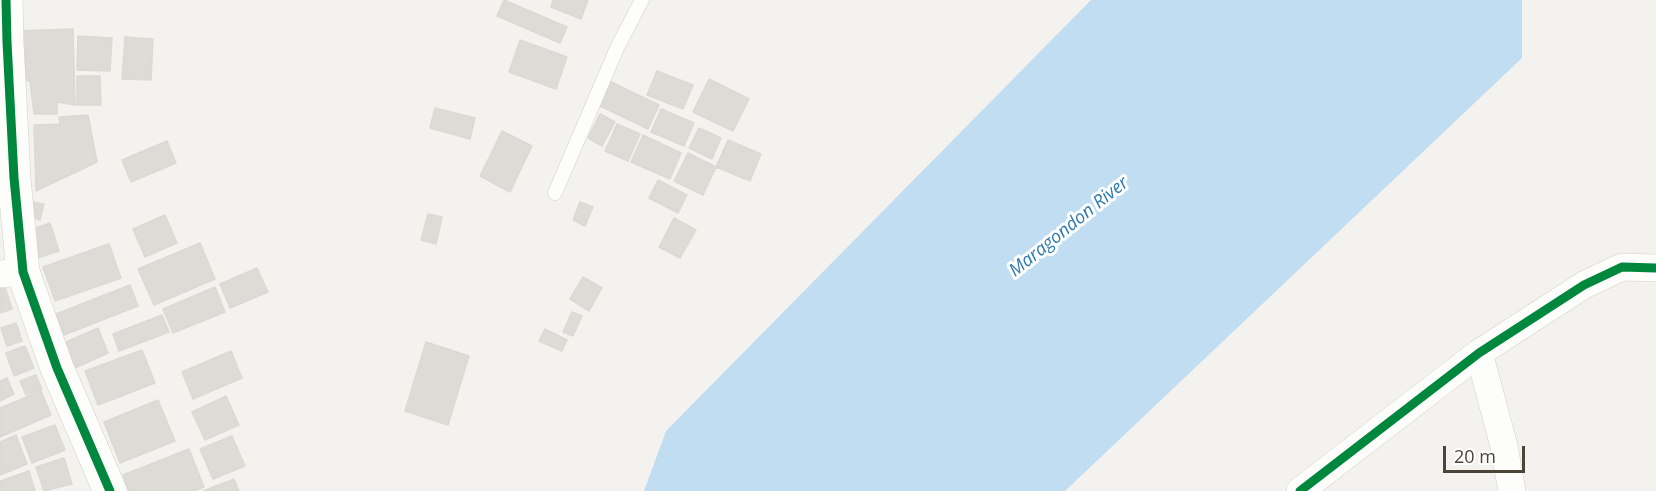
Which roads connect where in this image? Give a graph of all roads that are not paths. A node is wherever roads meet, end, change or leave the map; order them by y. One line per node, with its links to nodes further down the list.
1 (6, 0): 5 (street)
2 (642, 0): 3 (lane)
3 (555, 193)
4 (1656, 268): 6 (street)
5 (12, 273): 7 (street)
6 (1479, 354): 8 (street); 9 (street)
7 (110, 491)
8 (1300, 491)
9 (1512, 491)

